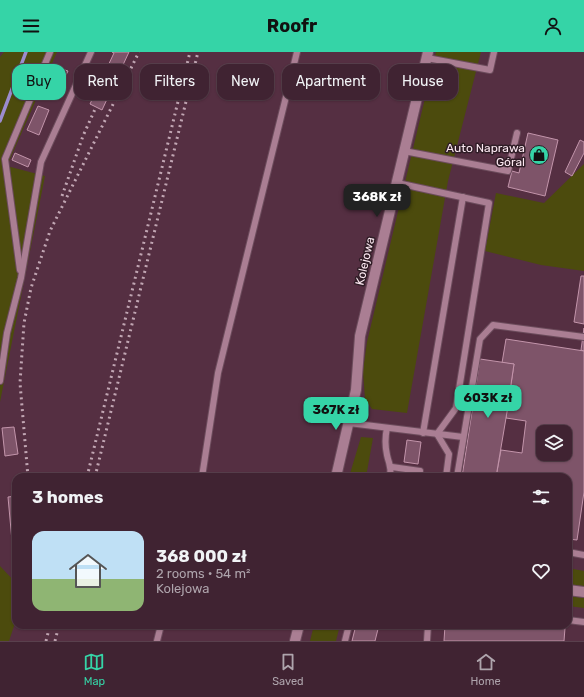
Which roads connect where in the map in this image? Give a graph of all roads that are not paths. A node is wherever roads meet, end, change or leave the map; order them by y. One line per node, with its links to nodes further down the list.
1 (50, 52): 10 (lane)
2 (91, 52): 10 (lane)
3 (297, 52): 19 (lane)
4 (494, 52): 5 (lane)
5 (428, 55): 7 (street, Kolejowa)
6 (517, 133): 7 (lane)
7 (404, 152): 8 (street, Kolejowa)
8 (396, 183): 9 (lane); 13 (street, Kolejowa)
9 (463, 197): 15 (lane); 16 (lane)
10 (20, 278): 12 (lane)
11 (584, 337): 17 (lane)
12 (0, 381)
13 (349, 423): 14 (lane); 20 (street, Kolejowa)
14 (386, 428): 15 (lane); 18 (lane)
15 (423, 432): 16 (lane)
16 (438, 434): 17 (lane); 23 (lane)
17 (463, 438): 24 (lane)
18 (392, 467): 21 (lane); 22 (lane)
19 (203, 473)
20 (337, 473)
21 (391, 473)
22 (420, 473)
23 (447, 473)
24 (458, 473)
25 (572, 553): 26 (lane)
26 (584, 555)
27 (572, 590): 28 (street)
28 (584, 592)
29 (572, 620): 30 (lane)
30 (584, 622)
31 (160, 629): 35 (lane)
32 (298, 629): 36 (street)
33 (348, 629): 37 (lane)
34 (428, 629): 38 (lane)
35 (157, 641)
36 (295, 641)
37 (344, 641)
38 (426, 641)

